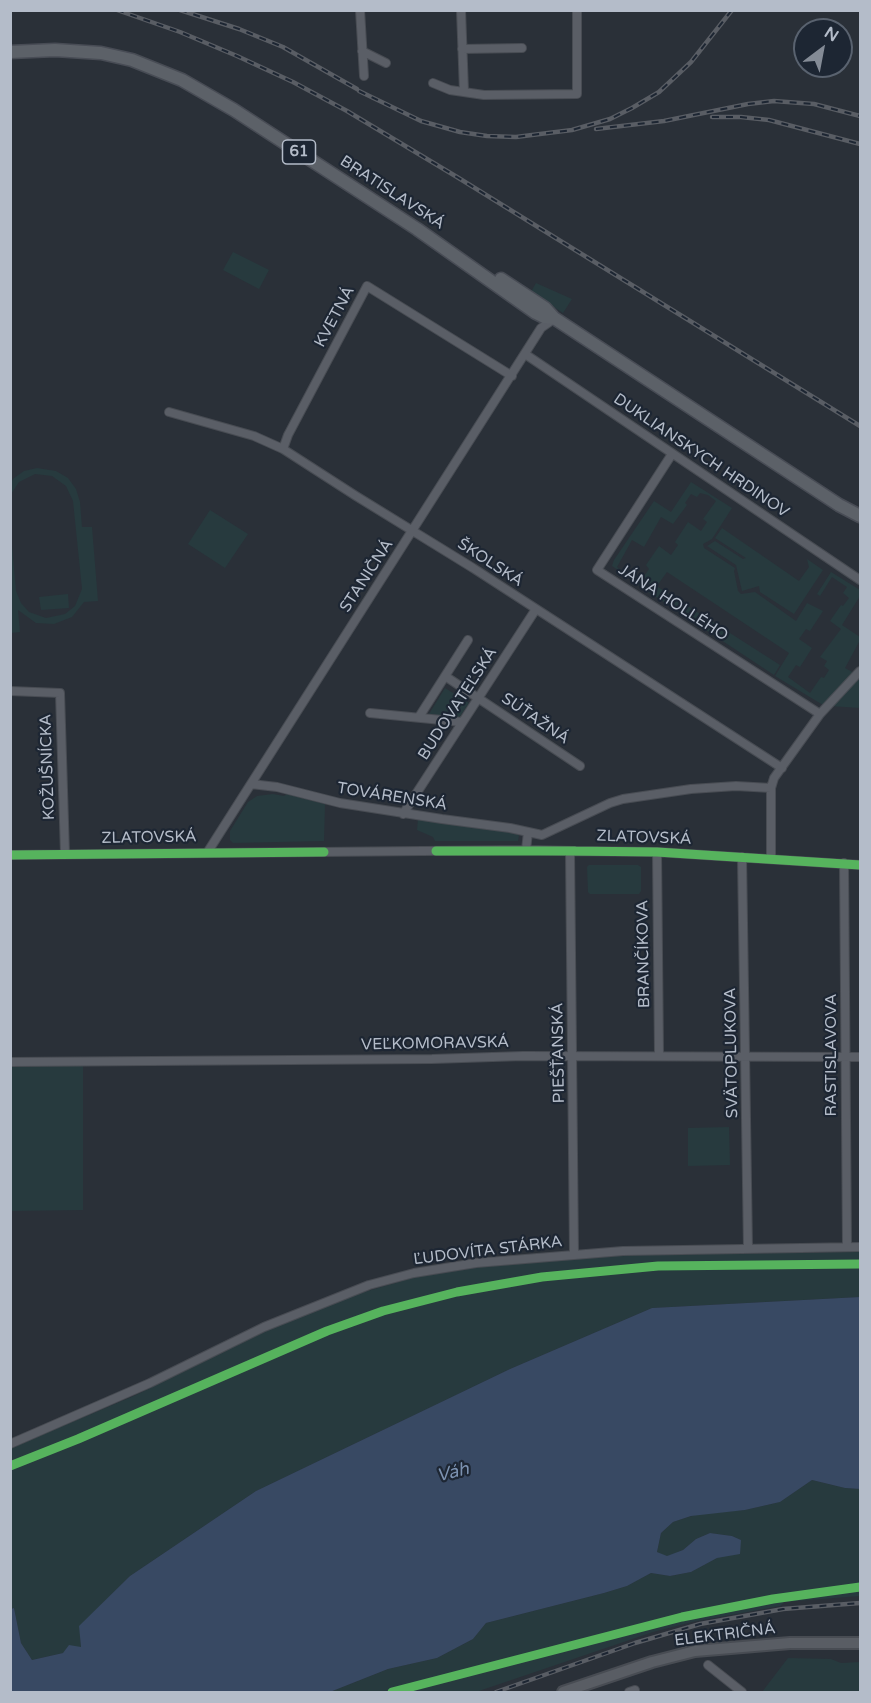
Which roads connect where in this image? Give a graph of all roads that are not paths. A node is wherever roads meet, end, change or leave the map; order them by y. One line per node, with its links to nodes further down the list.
1 (360, 10): 6 (street)
2 (461, 10): 5 (street)
3 (577, 10): 11 (street)
4 (522, 48): 5 (street)
5 (462, 49): 11 (street)
6 (362, 51): 8 (street); 9 (street)
7 (10, 52): 12 (main road, BRATISLAVSKÁ / 61)
8 (386, 63)
9 (364, 76)
10 (433, 84): 11 (street)
11 (464, 91)
12 (554, 318): 13 (street, STANIČNÁ); 18 (main road, BRATISLAVSKÁ / 61)
13 (525, 354): 14 (street, STANIČNÁ); 17 (street, DUKLIANSKYCH HRDINOV)
14 (512, 376): 16 (street, KVETNÁ); 21 (street, STANIČNÁ)
15 (168, 412): 16 (street, ŠKOLSKÁ)
16 (283, 449): 21 (street, ŠKOLSKÁ)
17 (672, 454): 22 (street, DUKLIANSKYCH HRDINOV); 30 (street, JÁNA HOLLÉHO)
18 (839, 505): 19 (main road, BRATISLAVSKÁ / 61); 20 (main road, BRATISLAVSKÁ / 61)
19 (861, 516)
20 (861, 522)
21 (413, 531): 23 (street, ŠKOLSKÁ); 35 (street, STANIČNÁ)
22 (861, 580)
23 (536, 609): 28 (street, BUDOVATEĽSKÁ); 34 (street, ŠKOLSKÁ)
24 (468, 640): 26 (street)
25 (861, 671): 30 (street)
26 (445, 676): 28 (street, SÚŤAŽNÁ); 31 (street)
27 (10, 691): 43 (street, KOŽUŠNÍCKA)
28 (478, 698): 32 (street, BUDOVATEĽSKÁ); 33 (street, SÚŤAŽNÁ)
29 (370, 712): 31 (street)
30 (820, 714): 34 (street)
31 (419, 717): 32 (street)
32 (462, 722): 37 (street, BUDOVATEĽSKÁ)
33 (580, 766)
34 (782, 768): 36 (street)
35 (251, 784): 37 (street, TOVÁRENSKÁ); 42 (street, STANIČNÁ)
36 (771, 788): 38 (street, TOVÁRENSKÁ); 46 (street)
37 (403, 813): 38 (street, TOVÁRENSKÁ)
38 (528, 832): 39 (street)
39 (526, 850): 40 (street, ZLATOVSKÁ); 42 (street, ZLATOVSKÁ)
40 (570, 851): 41 (street, ZLATOVSKÁ); 51 (street, PIEŠŤANSKÁ)
41 (657, 852): 45 (street, ZLATOVSKÁ); 49 (street, BRANČÍKOVA)
42 (207, 853): 43 (street, ZLATOVSKÁ)
43 (65, 854): 44 (street, ZLATOVSKÁ)
44 (10, 855)
45 (742, 857): 46 (street, ZLATOVSKÁ); 50 (street, SVÄTOPLUKOVA)
46 (771, 858): 47 (street, ZLATOVSKÁ)
47 (844, 863): 48 (street, ZLATOVSKÁ); 52 (street, RASTISLAVOVA)
48 (861, 865)
49 (659, 1055): 50 (street, VEĽKOMORAVSKÁ); 51 (street, VEĽKOMORAVSKÁ)
50 (745, 1055): 52 (street, VEĽKOMORAVSKÁ); 57 (street, SVÄTOPLUKOVA)
51 (572, 1056): 54 (street, VEĽKOMORAVSKÁ); 58 (street, PIEŠŤANSKÁ)
52 (845, 1057): 53 (street, VEĽKOMORAVSKÁ); 55 (street, RASTISLAVOVA)
53 (861, 1057)
54 (10, 1062)
55 (847, 1247): 56 (street, ĽUDOVÍTA STÁRKA); 57 (street, ĽUDOVÍTA STÁRKA)
56 (861, 1247)
57 (748, 1249): 58 (street, ĽUDOVÍTA STÁRKA)
58 (574, 1254): 59 (street, ĽUDOVÍTA STÁRKA)
59 (10, 1444)
60 (861, 1643): 62 (main road, ELEKTRIČNÁ)
61 (708, 1665): 63 (street)
62 (563, 1692)
63 (742, 1692)

